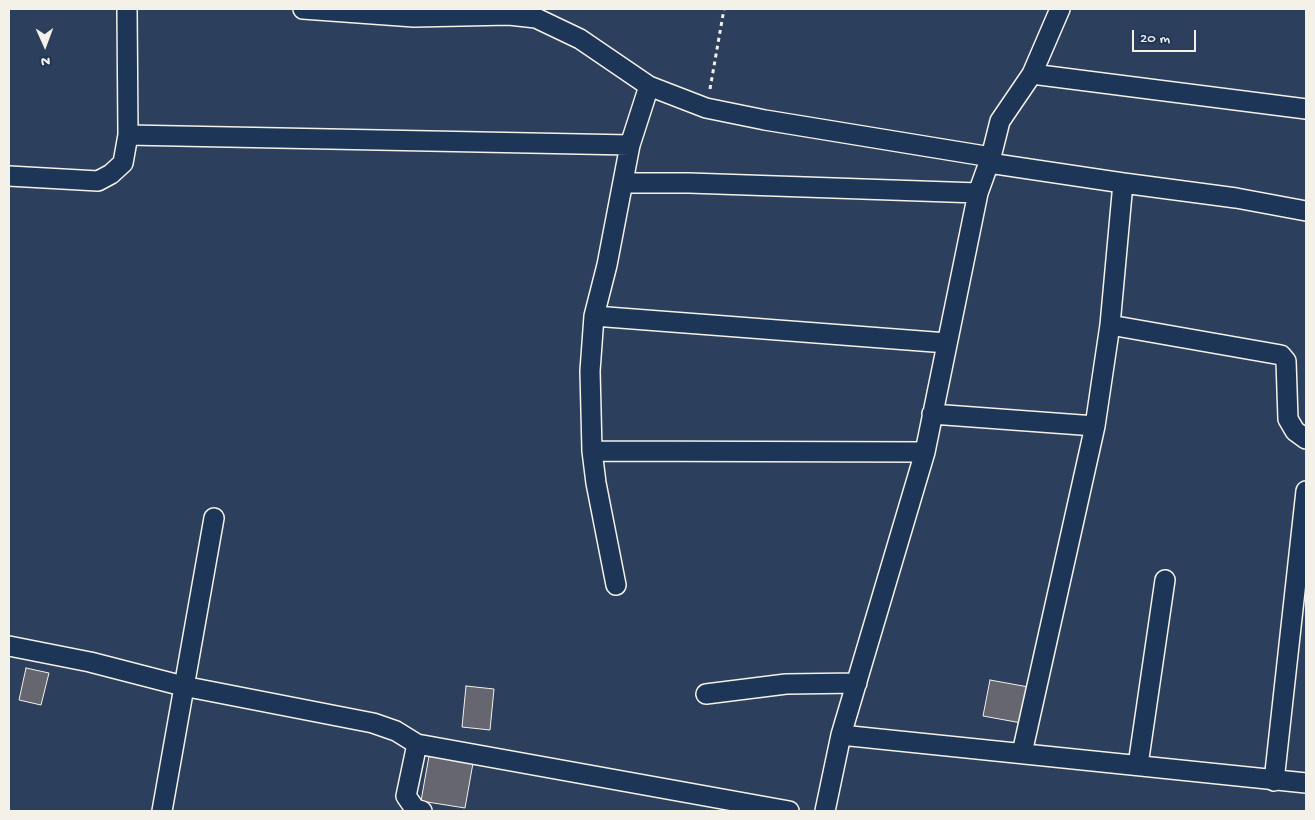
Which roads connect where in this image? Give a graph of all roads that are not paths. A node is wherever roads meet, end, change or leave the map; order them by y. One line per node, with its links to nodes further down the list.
1 (127, 9): 8 (street)
2 (303, 9): 4 (street)
3 (1060, 9): 5 (street)
4 (414, 13): 6 (street)
5 (1032, 74): 7 (street); 10 (street)
6 (649, 86): 9 (street); 10 (street)
7 (1306, 109)
8 (128, 134): 9 (street); 11 (street)
9 (630, 145): 12 (street)
10 (990, 160): 13 (street); 14 (street)
11 (9, 176)
12 (624, 183): 14 (street); 16 (street)
13 (1123, 183): 15 (street); 17 (street)
14 (978, 193): 18 (street)
15 (1306, 211)
16 (594, 316): 18 (street); 22 (street)
17 (1110, 325): 20 (street); 21 (street)
18 (946, 343): 19 (street)
19 (932, 414): 20 (street); 23 (street)
20 (1095, 426): 34 (street)
21 (1306, 439)
22 (592, 450): 23 (street); 27 (street)
23 (924, 452): 29 (street)
24 (1306, 490): 36 (street)
25 (214, 518): 30 (street)
26 (1165, 580): 35 (street)
27 (616, 585)
28 (9, 646): 30 (street)
29 (857, 682): 31 (street); 32 (street)
30 (183, 686): 33 (street); 38 (street)
31 (706, 694)
32 (841, 735): 34 (street); 41 (street)
33 (417, 744): 39 (street); 40 (street)
34 (1022, 753): 35 (street)
35 (1138, 766): 36 (street)
36 (1274, 781): 37 (street)
37 (1306, 783)
38 (162, 811)
39 (422, 811)
40 (789, 811)
41 (825, 811)

